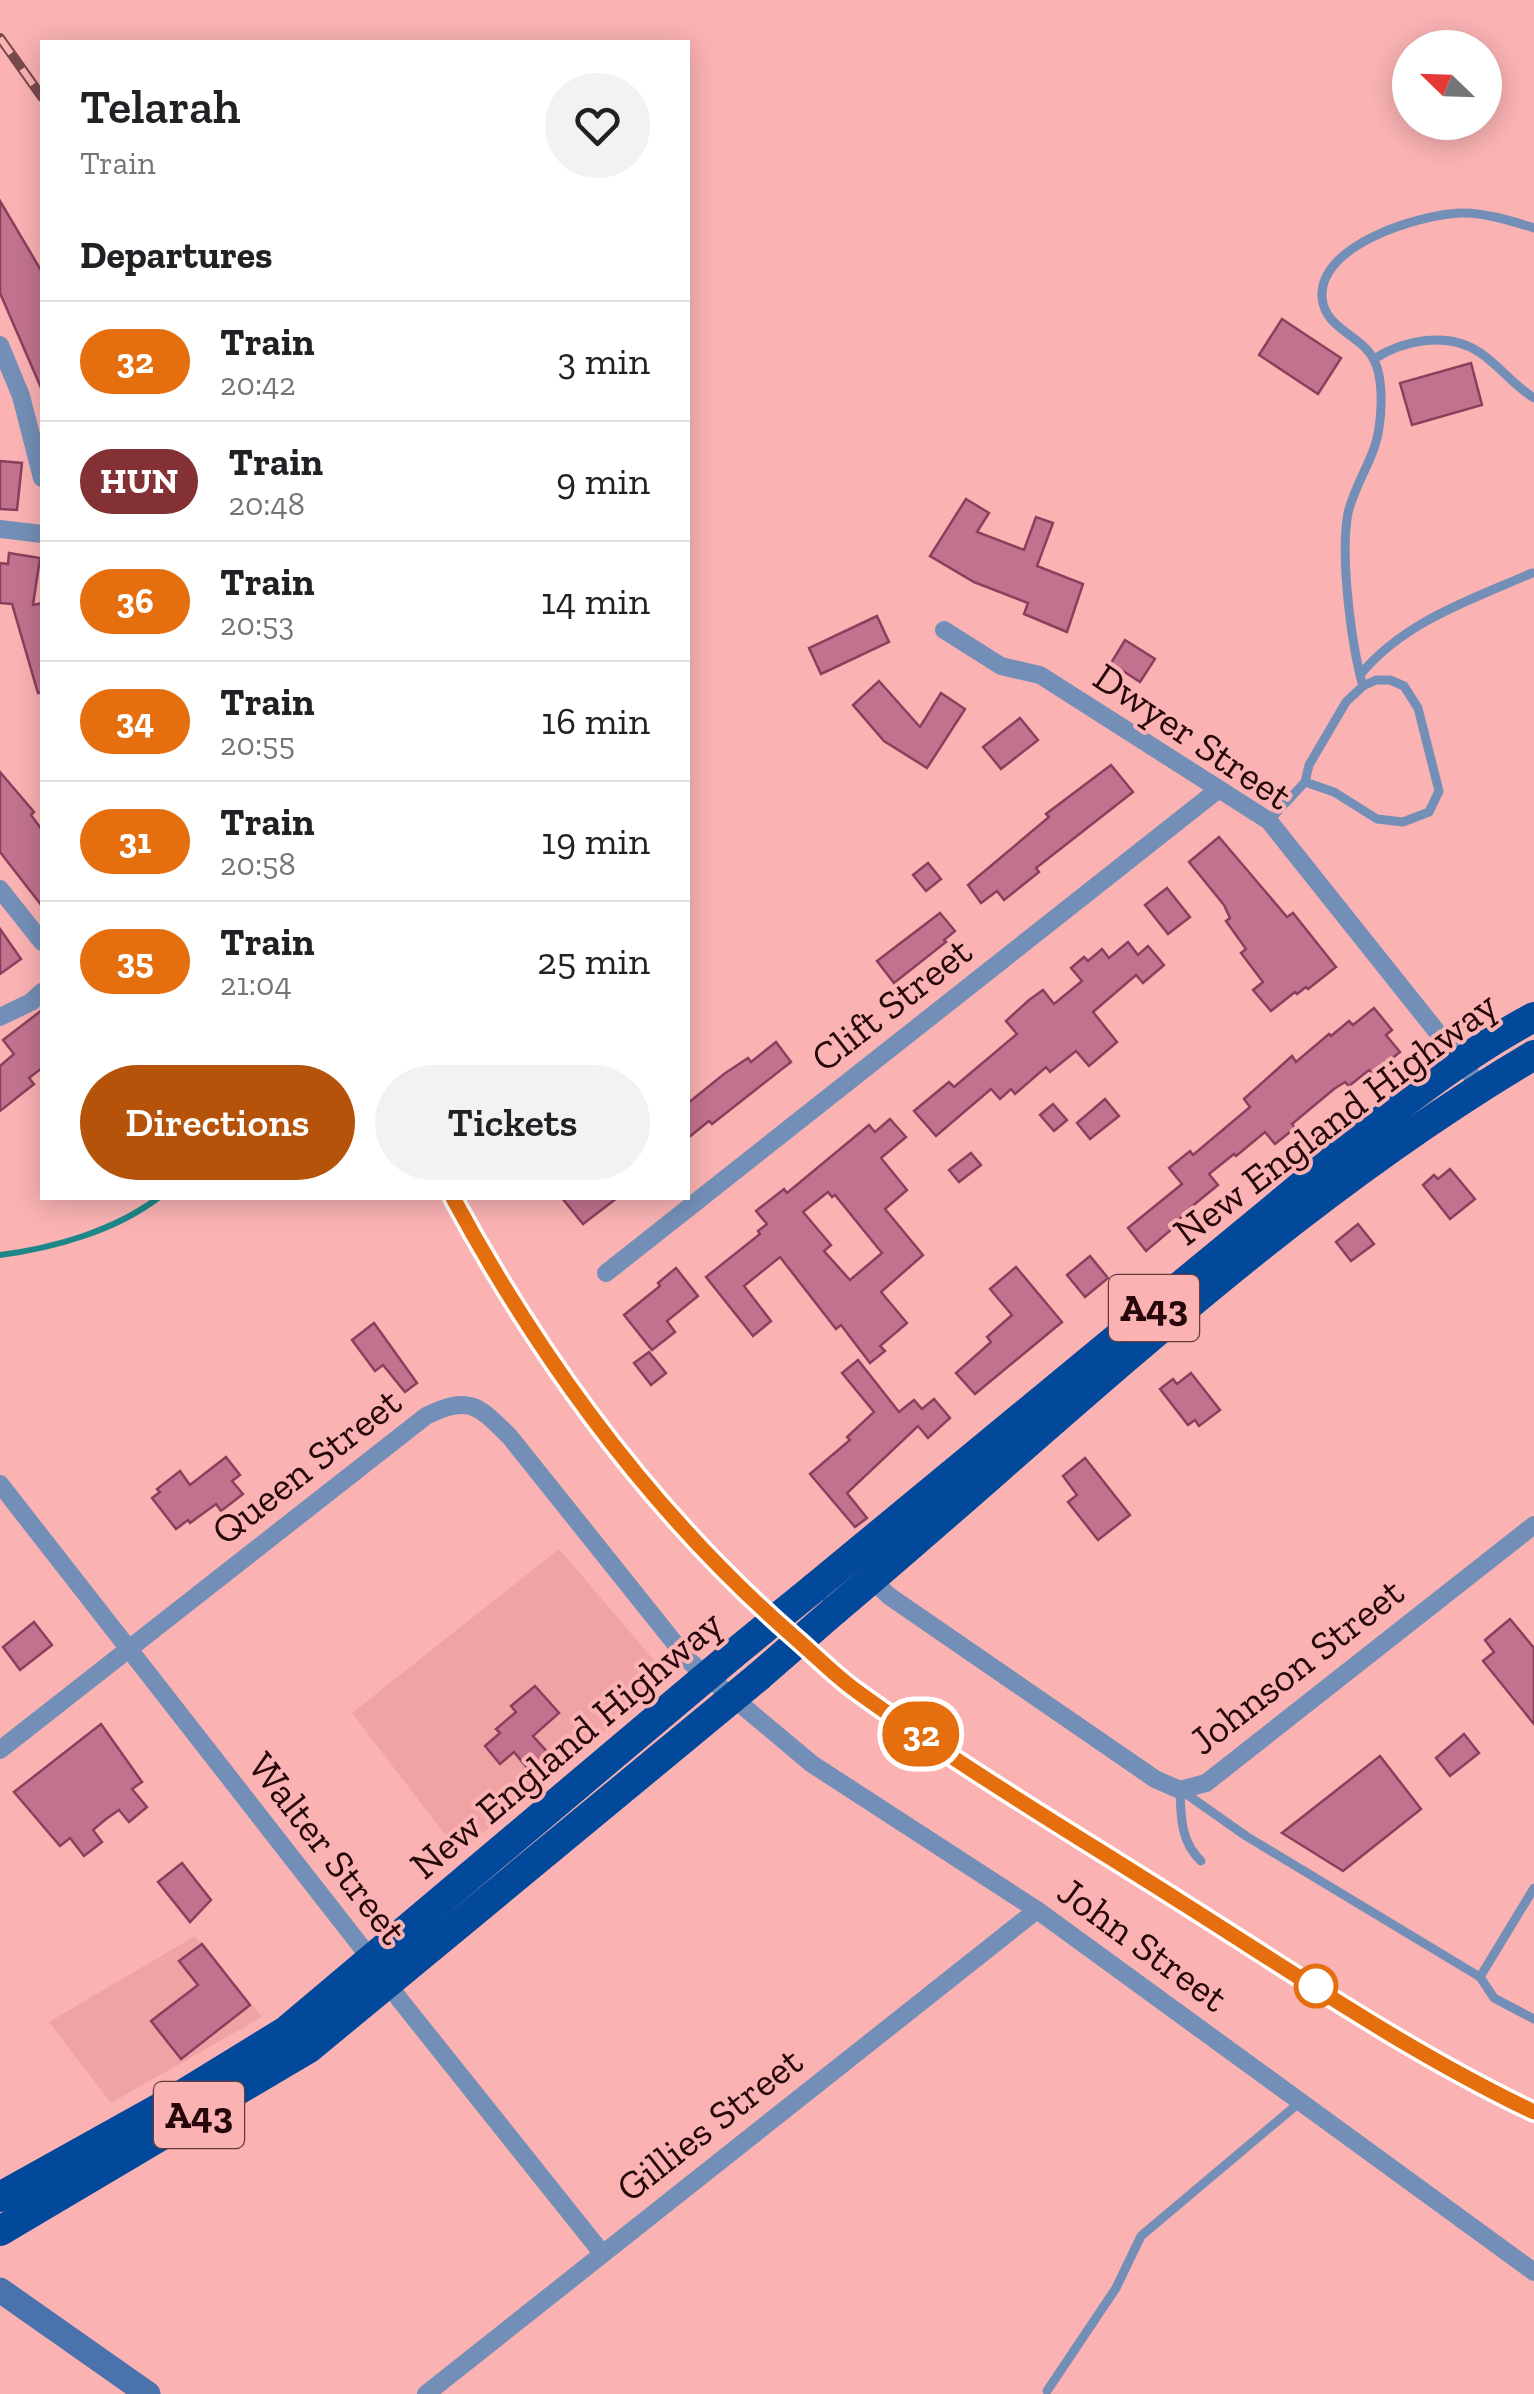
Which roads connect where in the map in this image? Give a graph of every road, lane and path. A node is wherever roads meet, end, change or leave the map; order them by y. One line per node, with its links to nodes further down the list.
1 (1534, 228): 3 (lane)
2 (0, 345): 5 (street)
3 (1374, 359): 4 (lane); 10 (lane)
4 (1534, 398)
5 (40, 471)
6 (0, 529): 7 (street)
7 (40, 534)
8 (1532, 573): 10 (lane)
9 (944, 630): 12 (street, Dwyer Street)
10 (1361, 681): 11 (lane); 11 (lane)
11 (1305, 782): 13 (lane)
12 (1220, 789): 13 (street, Dwyer Street); 21 (street, Clift Street)
13 (1269, 821): 20 (street, Dwyer Street)
14 (0, 888): 15 (street)
15 (40, 939)
16 (40, 993): 18 (street)
17 (1534, 1016): 20 (highway, New England Highway / A43)
18 (0, 1017)
19 (1534, 1055): 20 (highway, New England Highway / A43)
20 (1472, 1074): 24 (highway, New England Highway / A43)
21 (606, 1273)
22 (0, 1484): 26 (street, Walter Street)
23 (1534, 1525): 30 (street, Johnson Street)
24 (861, 1569): 25 (highway, New England Highway / A43); 30 (street, Johnson Street)
25 (824, 1599): 27 (highway, New England Highway / A43, bridge); 28 (highway, New England Highway / A43, bridge)
26 (129, 1650): 27 (street, Queen Street); 29 (street, Queen Street); 34 (street, Walter Street)
27 (709, 1675): 28 (street, John Street); 34 (highway, New England Highway / A43)
28 (734, 1697): 33 (street, John Street); 34 (highway, New England Highway / A43)
29 (0, 1750)
30 (1180, 1790): 31 (lane); 35 (lane)
31 (1201, 1861)
32 (1534, 1888): 35 (lane)
33 (1037, 1910): 37 (street, John Street); 40 (street, Gillies Street)
34 (380, 1973): 38 (highway, New England Highway / A43); 39 (highway, New England Highway / A43); 40 (street, Walter Street)
35 (1480, 1977): 36 (lane)
36 (1534, 2019)
37 (1301, 2101): 41 (street, John Street); 43 (lane)
38 (0, 2198)
39 (0, 2232)
40 (602, 2253): 45 (street, Gillies Street)
41 (1534, 2272)
42 (0, 2290): 44 (street)
43 (1048, 2390)
44 (148, 2394)
45 (426, 2394)

